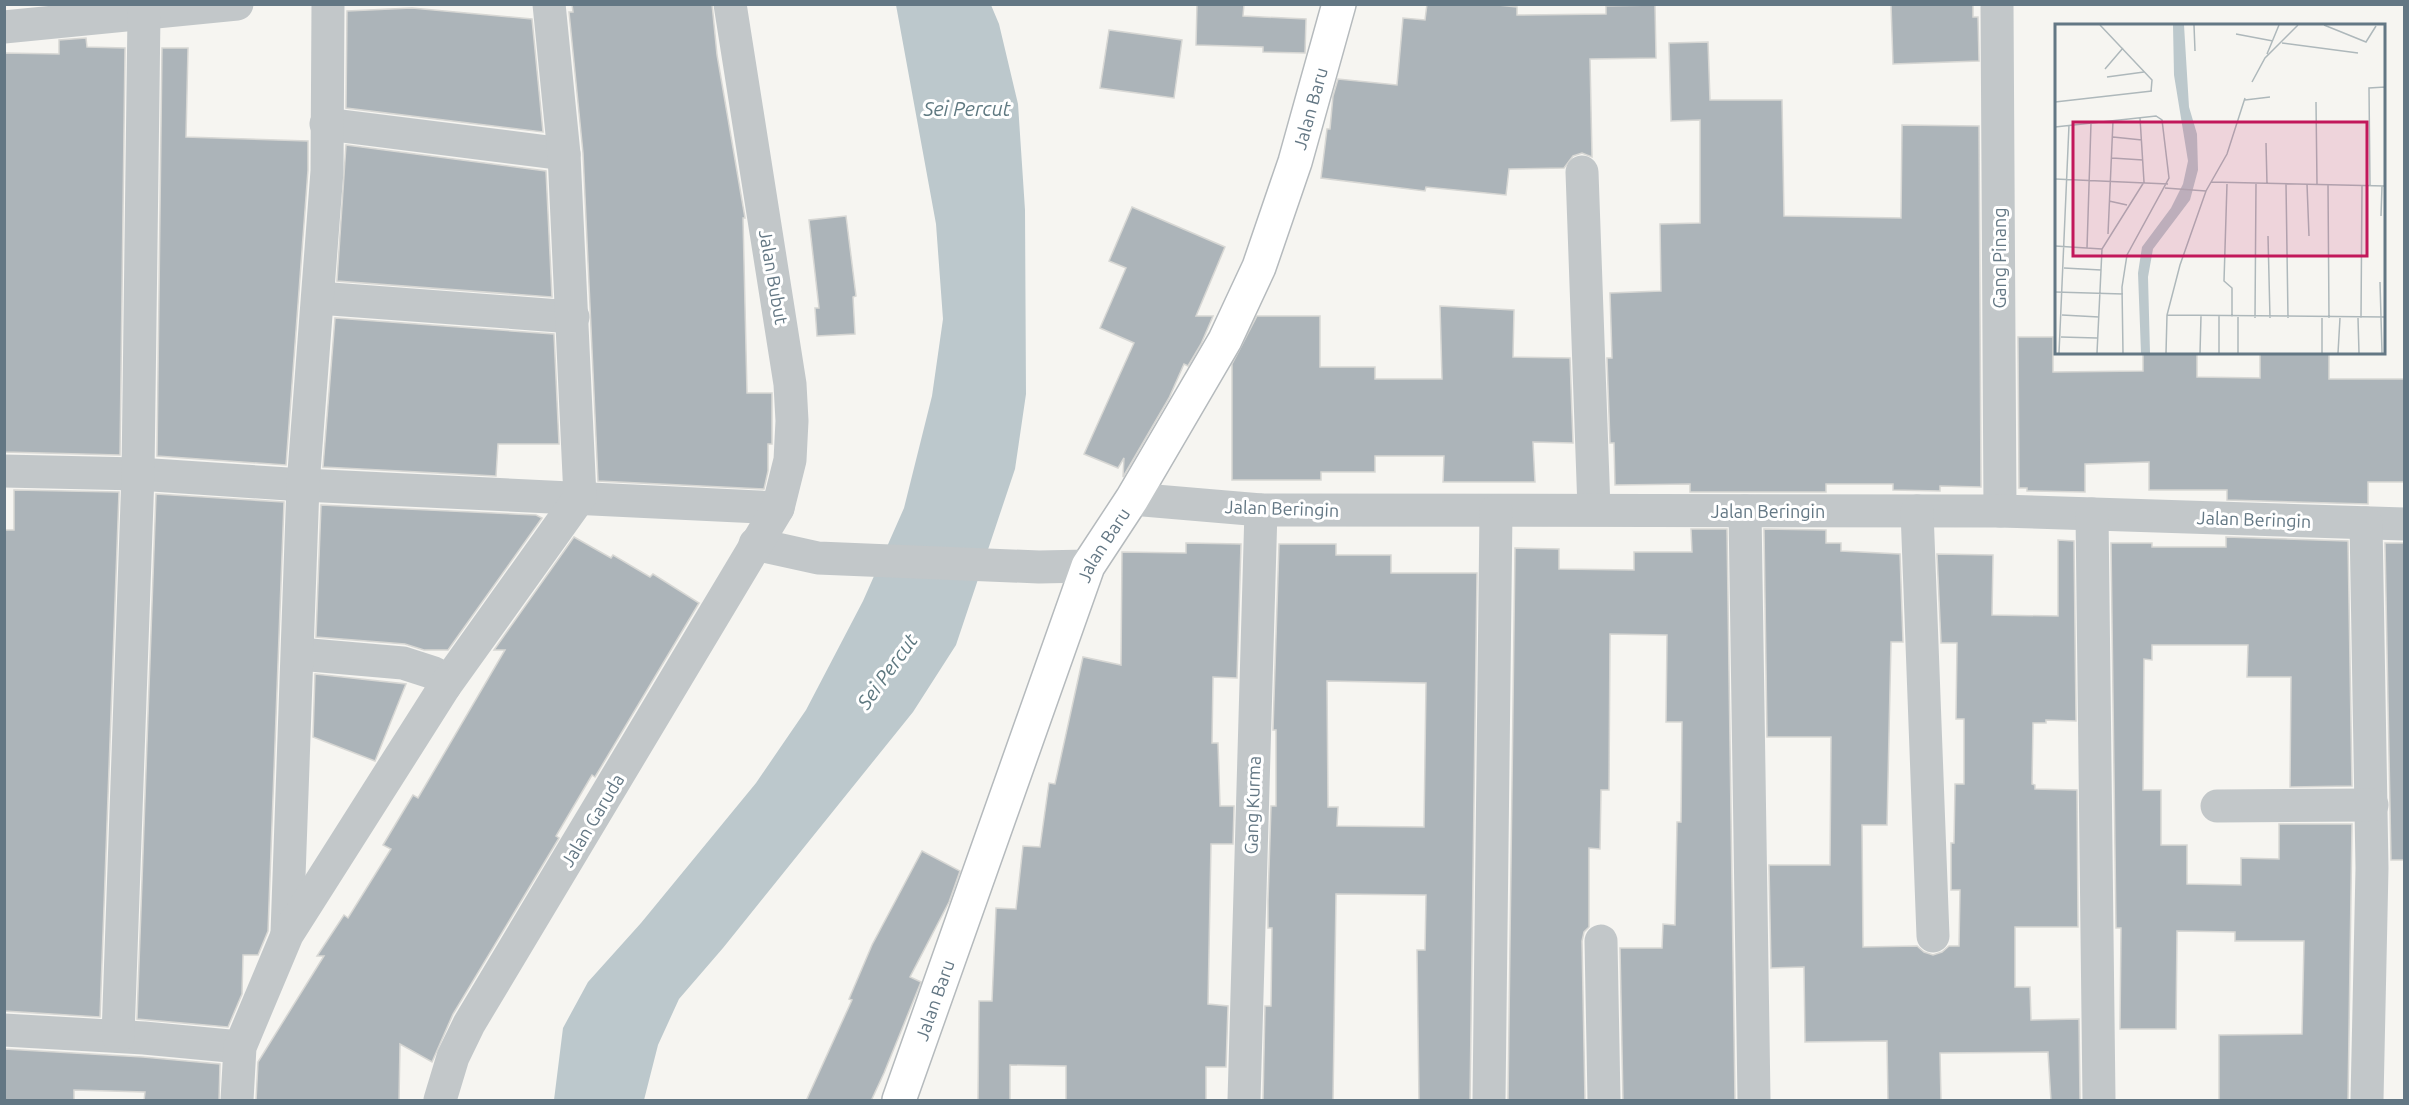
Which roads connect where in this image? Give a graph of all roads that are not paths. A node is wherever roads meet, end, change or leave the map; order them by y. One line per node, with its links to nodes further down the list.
1 (237, 4): 7 (street)
2 (328, 4): 9 (street)
3 (549, 4): 10 (street)
4 (730, 4): 19 (street, Jalan Bubut)
5 (1339, 4): 18 (main road, Jalan Baru)
6 (1997, 4): 25 (street, Gang Pinang)
7 (144, 14): 8 (street); 15 (street)
8 (4, 27)
9 (326, 124): 10 (street); 12 (street)
10 (564, 153): 13 (street)
11 (1582, 172): 20 (street)
12 (318, 298): 13 (street); 16 (street)
13 (573, 317): 17 (street)
14 (4, 471): 15 (street)
15 (138, 474): 16 (street); 39 (street)
16 (303, 485): 17 (street); 31 (street)
17 (580, 497): 19 (street); 32 (street)
18 (1132, 499): 21 (street, Jalan Beringin); 30 (main road, Jalan Baru)
19 (778, 508): 29 (street, Jalan Bubut)
20 (1594, 509): 22 (street, Jalan Beringin); 23 (street, Jalan Beringin)
21 (1261, 510): 22 (street, Jalan Beringin); 44 (street, Gang Kurma)
22 (1496, 511): 45 (street)
23 (1745, 511): 24 (street, Jalan Beringin); 47 (street)
24 (1917, 511): 25 (street, Jalan Beringin); 36 (street)
25 (2000, 511): 26 (street, Jalan Beringin)
26 (2092, 514): 27 (street, Jalan Beringin); 48 (street)
27 (2366, 523): 28 (street, Jalan Beringin); 33 (street)
28 (2404, 524)
29 (755, 544): 30 (street); 42 (street, Jalan Garuda)
30 (1088, 566): 43 (main road, Jalan Baru)
31 (298, 654): 32 (street); 35 (street)
32 (445, 686): 35 (street)
33 (2372, 805): 34 (street); 49 (street)
34 (2217, 806)
35 (287, 935): 40 (street)
36 (1932, 936)
37 (1601, 941): 46 (street)
38 (4, 1030): 39 (street)
39 (118, 1036): 40 (street)
40 (240, 1047): 41 (street)
41 (237, 1101)
42 (440, 1101)
43 (899, 1101)
44 (1244, 1101)
45 (1489, 1101)
46 (1604, 1101)
47 (1754, 1101)
48 (2099, 1101)
49 (2367, 1101)

